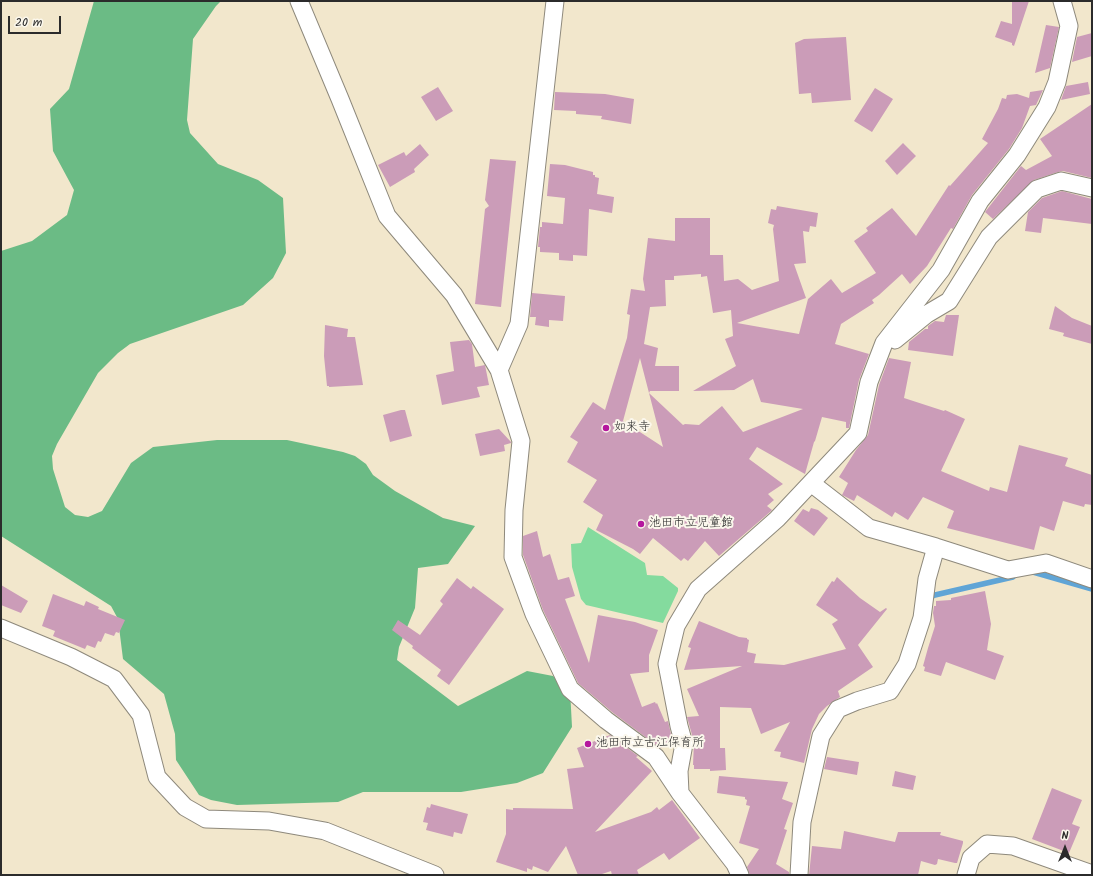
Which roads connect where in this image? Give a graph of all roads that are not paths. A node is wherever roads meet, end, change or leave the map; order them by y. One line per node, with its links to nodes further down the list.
1 (299, 1): 6 (street)
2 (555, 1): 6 (street)
3 (1062, 1): 5 (street)
4 (1092, 188): 5 (street)
5 (884, 343): 7 (street)
6 (499, 370): 11 (street)
7 (811, 483): 8 (street); 11 (street)
8 (936, 547): 9 (street); 15 (street)
9 (1092, 579)
10 (1, 628): 13 (street)
11 (680, 793): 14 (street)
12 (1092, 874): 16 (street)
13 (435, 875)
14 (740, 875)
15 (799, 875)
16 (966, 875)

